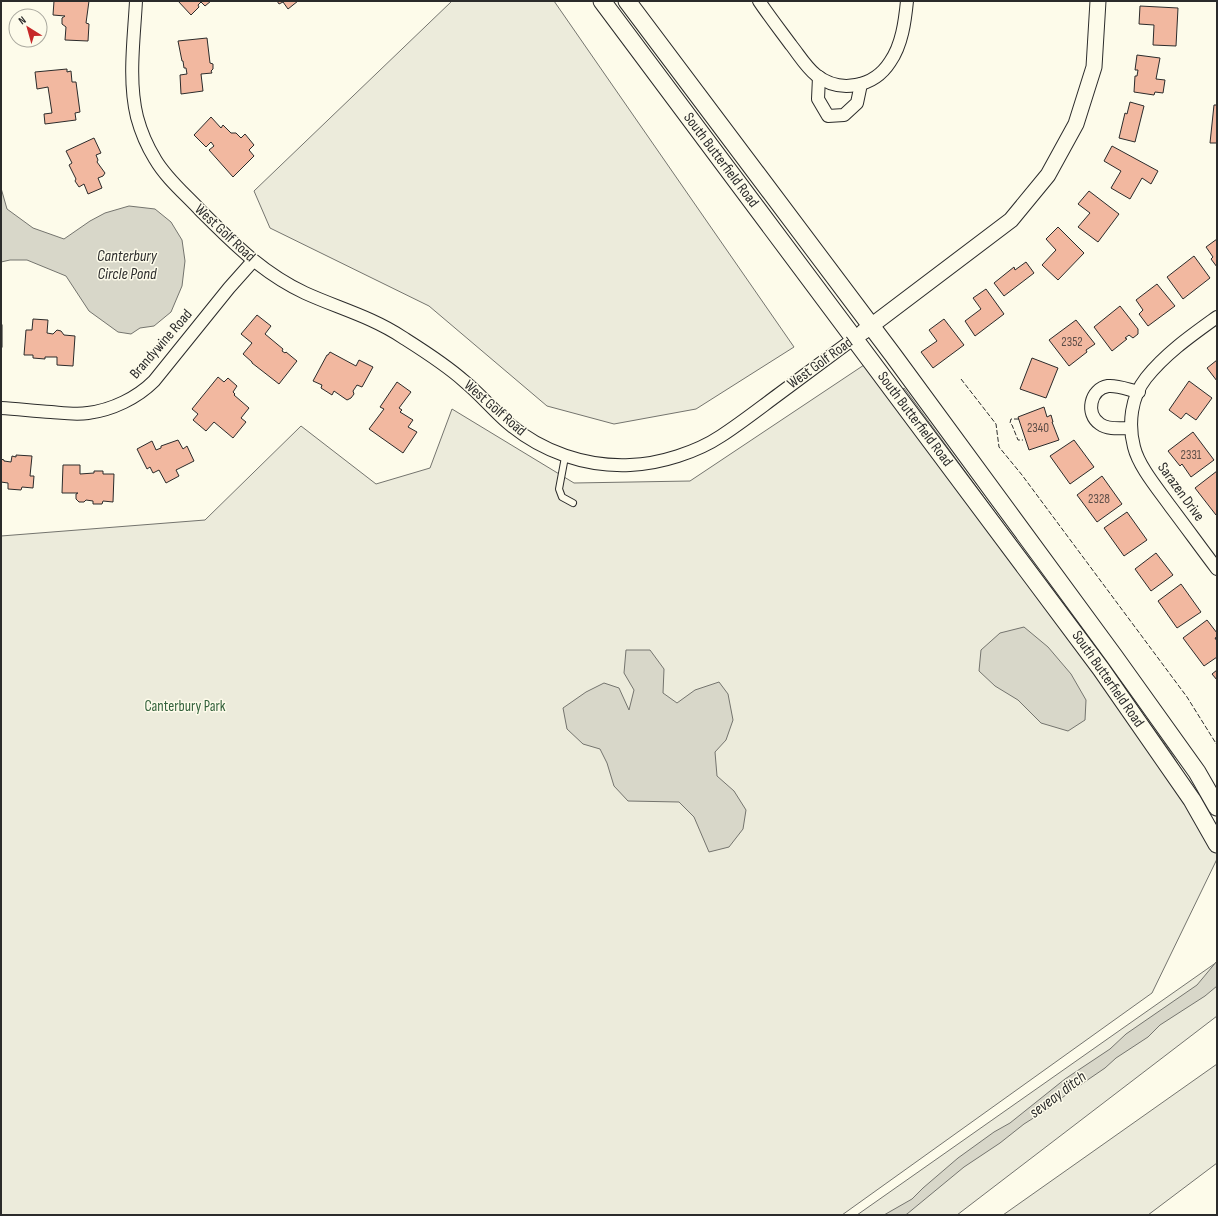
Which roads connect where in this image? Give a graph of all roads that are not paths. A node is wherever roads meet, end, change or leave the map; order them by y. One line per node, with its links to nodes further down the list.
1 (136, 1): 9 (street, West Golf Road)
2 (602, 1): 11 (main road, South Butterfield Road)
3 (627, 1): 11 (main road, South Butterfield Road)
4 (759, 1): 7 (street)
5 (907, 1): 8 (street)
6 (1098, 1): 11 (street, West Golf Road)
7 (819, 77): 8 (street); 8 (street)
8 (861, 84)
9 (253, 261): 13 (street, Brandywine Road); 15 (street, West Golf Road)
10 (1217, 317): 12 (street, Sarazen Drive)
11 (863, 332): 15 (street, West Golf Road); 18 (main road, South Butterfield Road); 19 (main road, South Butterfield Road)
12 (1138, 392): 14 (street, Sarazen Drive); 14 (street)
13 (1, 408)
14 (1130, 428): 17 (street, Sarazen Drive)
15 (565, 456): 16 (lane)
16 (573, 503)
17 (1217, 569)
18 (1217, 807)
19 (1217, 844)

